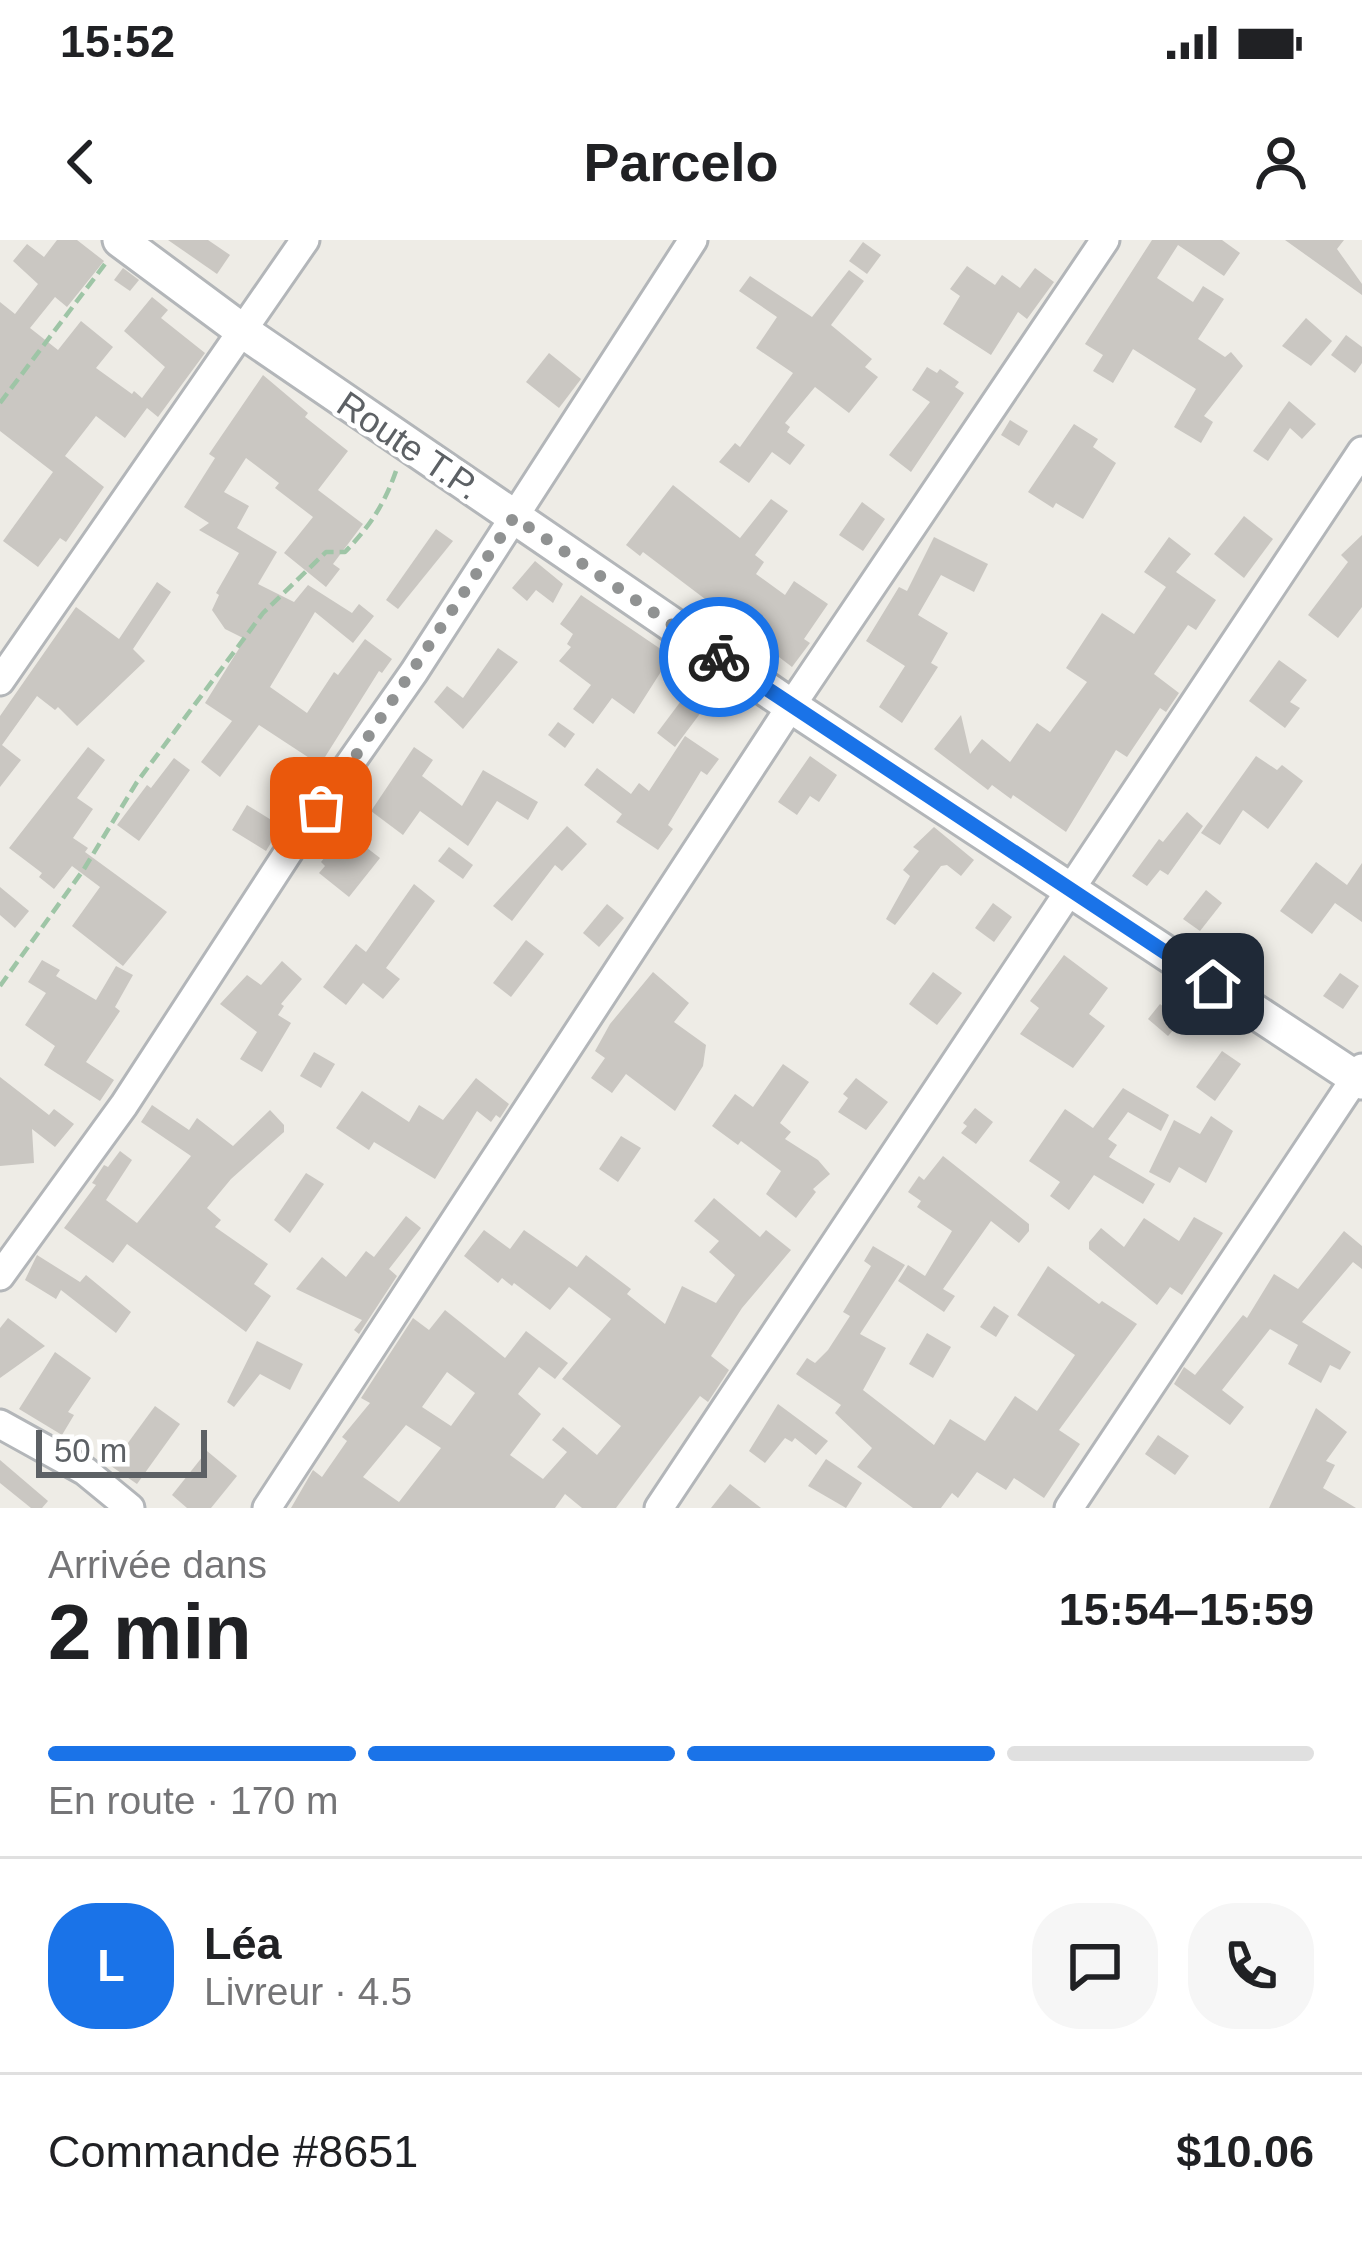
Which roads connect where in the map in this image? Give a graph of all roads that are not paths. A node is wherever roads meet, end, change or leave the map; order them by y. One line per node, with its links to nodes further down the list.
1 (305, 240): 5 (street)
2 (693, 240): 7 (street)
3 (1105, 240): 9 (street)
4 (121, 241): 5 (street, Route T.P.)
5 (244, 332): 7 (street, Route T.P.); 8 (street)
6 (1362, 451): 10 (street)
7 (514, 517): 9 (street, Route T.P.); 12 (street)
8 (0, 681)
9 (791, 706): 10 (street, Route T.P.); 15 (street)
10 (1070, 890): 11 (street, Route T.P.); 16 (street)
11 (1360, 1076): 17 (street)
12 (0, 1276)
13 (0, 1424): 14 (street)
14 (130, 1508)
15 (267, 1508)
16 (659, 1508)
17 (1069, 1508)

